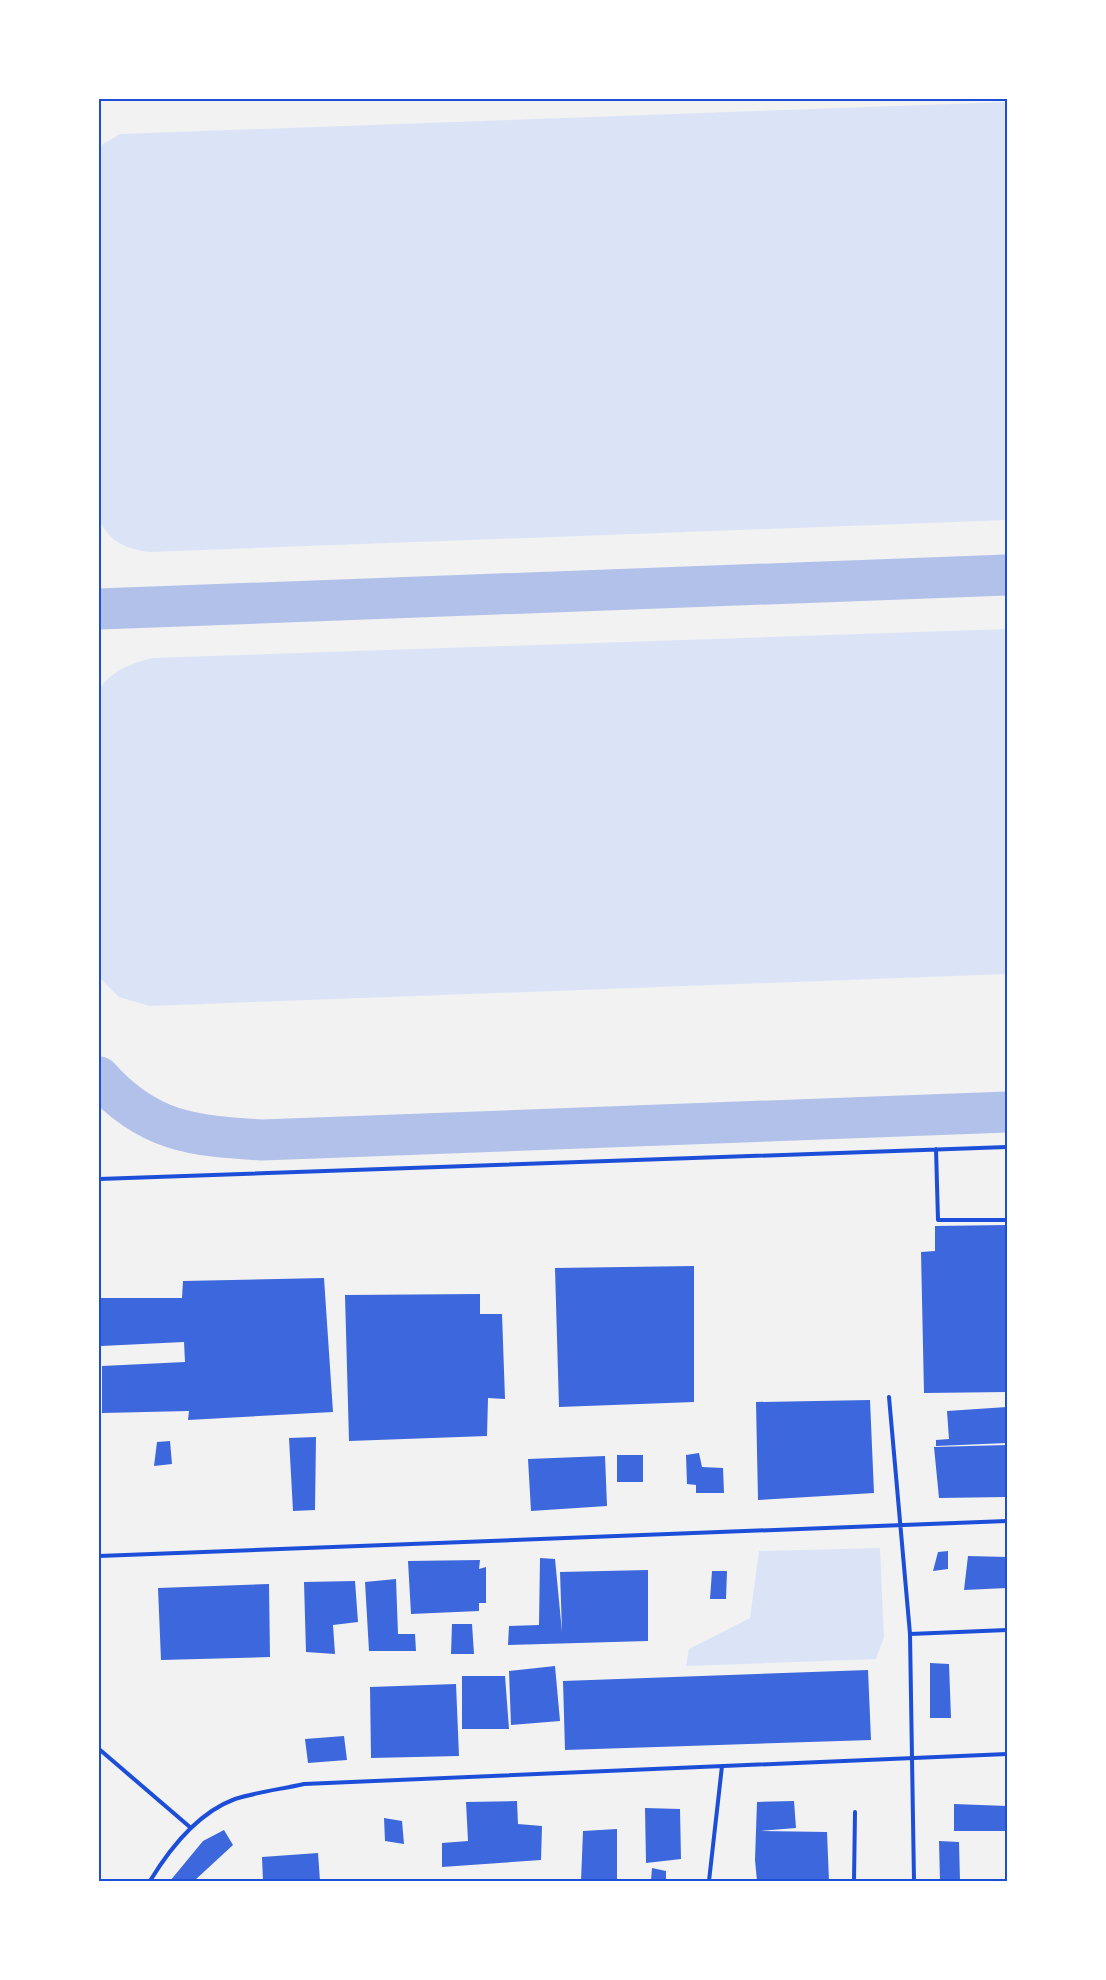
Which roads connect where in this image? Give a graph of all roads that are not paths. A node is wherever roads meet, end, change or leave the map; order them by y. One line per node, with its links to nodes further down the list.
1 (1007, 1147): 2 (lane)
2 (936, 1149): 3 (lane); 4 (lane)
3 (99, 1179)
4 (1007, 1220)
5 (889, 1397): 7 (lane)
6 (1007, 1522): 7 (lane)
7 (902, 1525): 8 (lane); 10 (lane)
8 (99, 1556)
9 (1007, 1630): 10 (lane)
10 (910, 1634): 13 (lane)
11 (99, 1749): 16 (lane)
12 (1007, 1754): 13 (lane)
13 (911, 1757): 14 (lane); 20 (lane)
14 (722, 1766): 16 (lane); 18 (lane)
15 (855, 1812): 19 (lane)
16 (191, 1828): 17 (lane)
17 (150, 1881)
18 (709, 1881)
19 (854, 1881)
20 (914, 1881)

